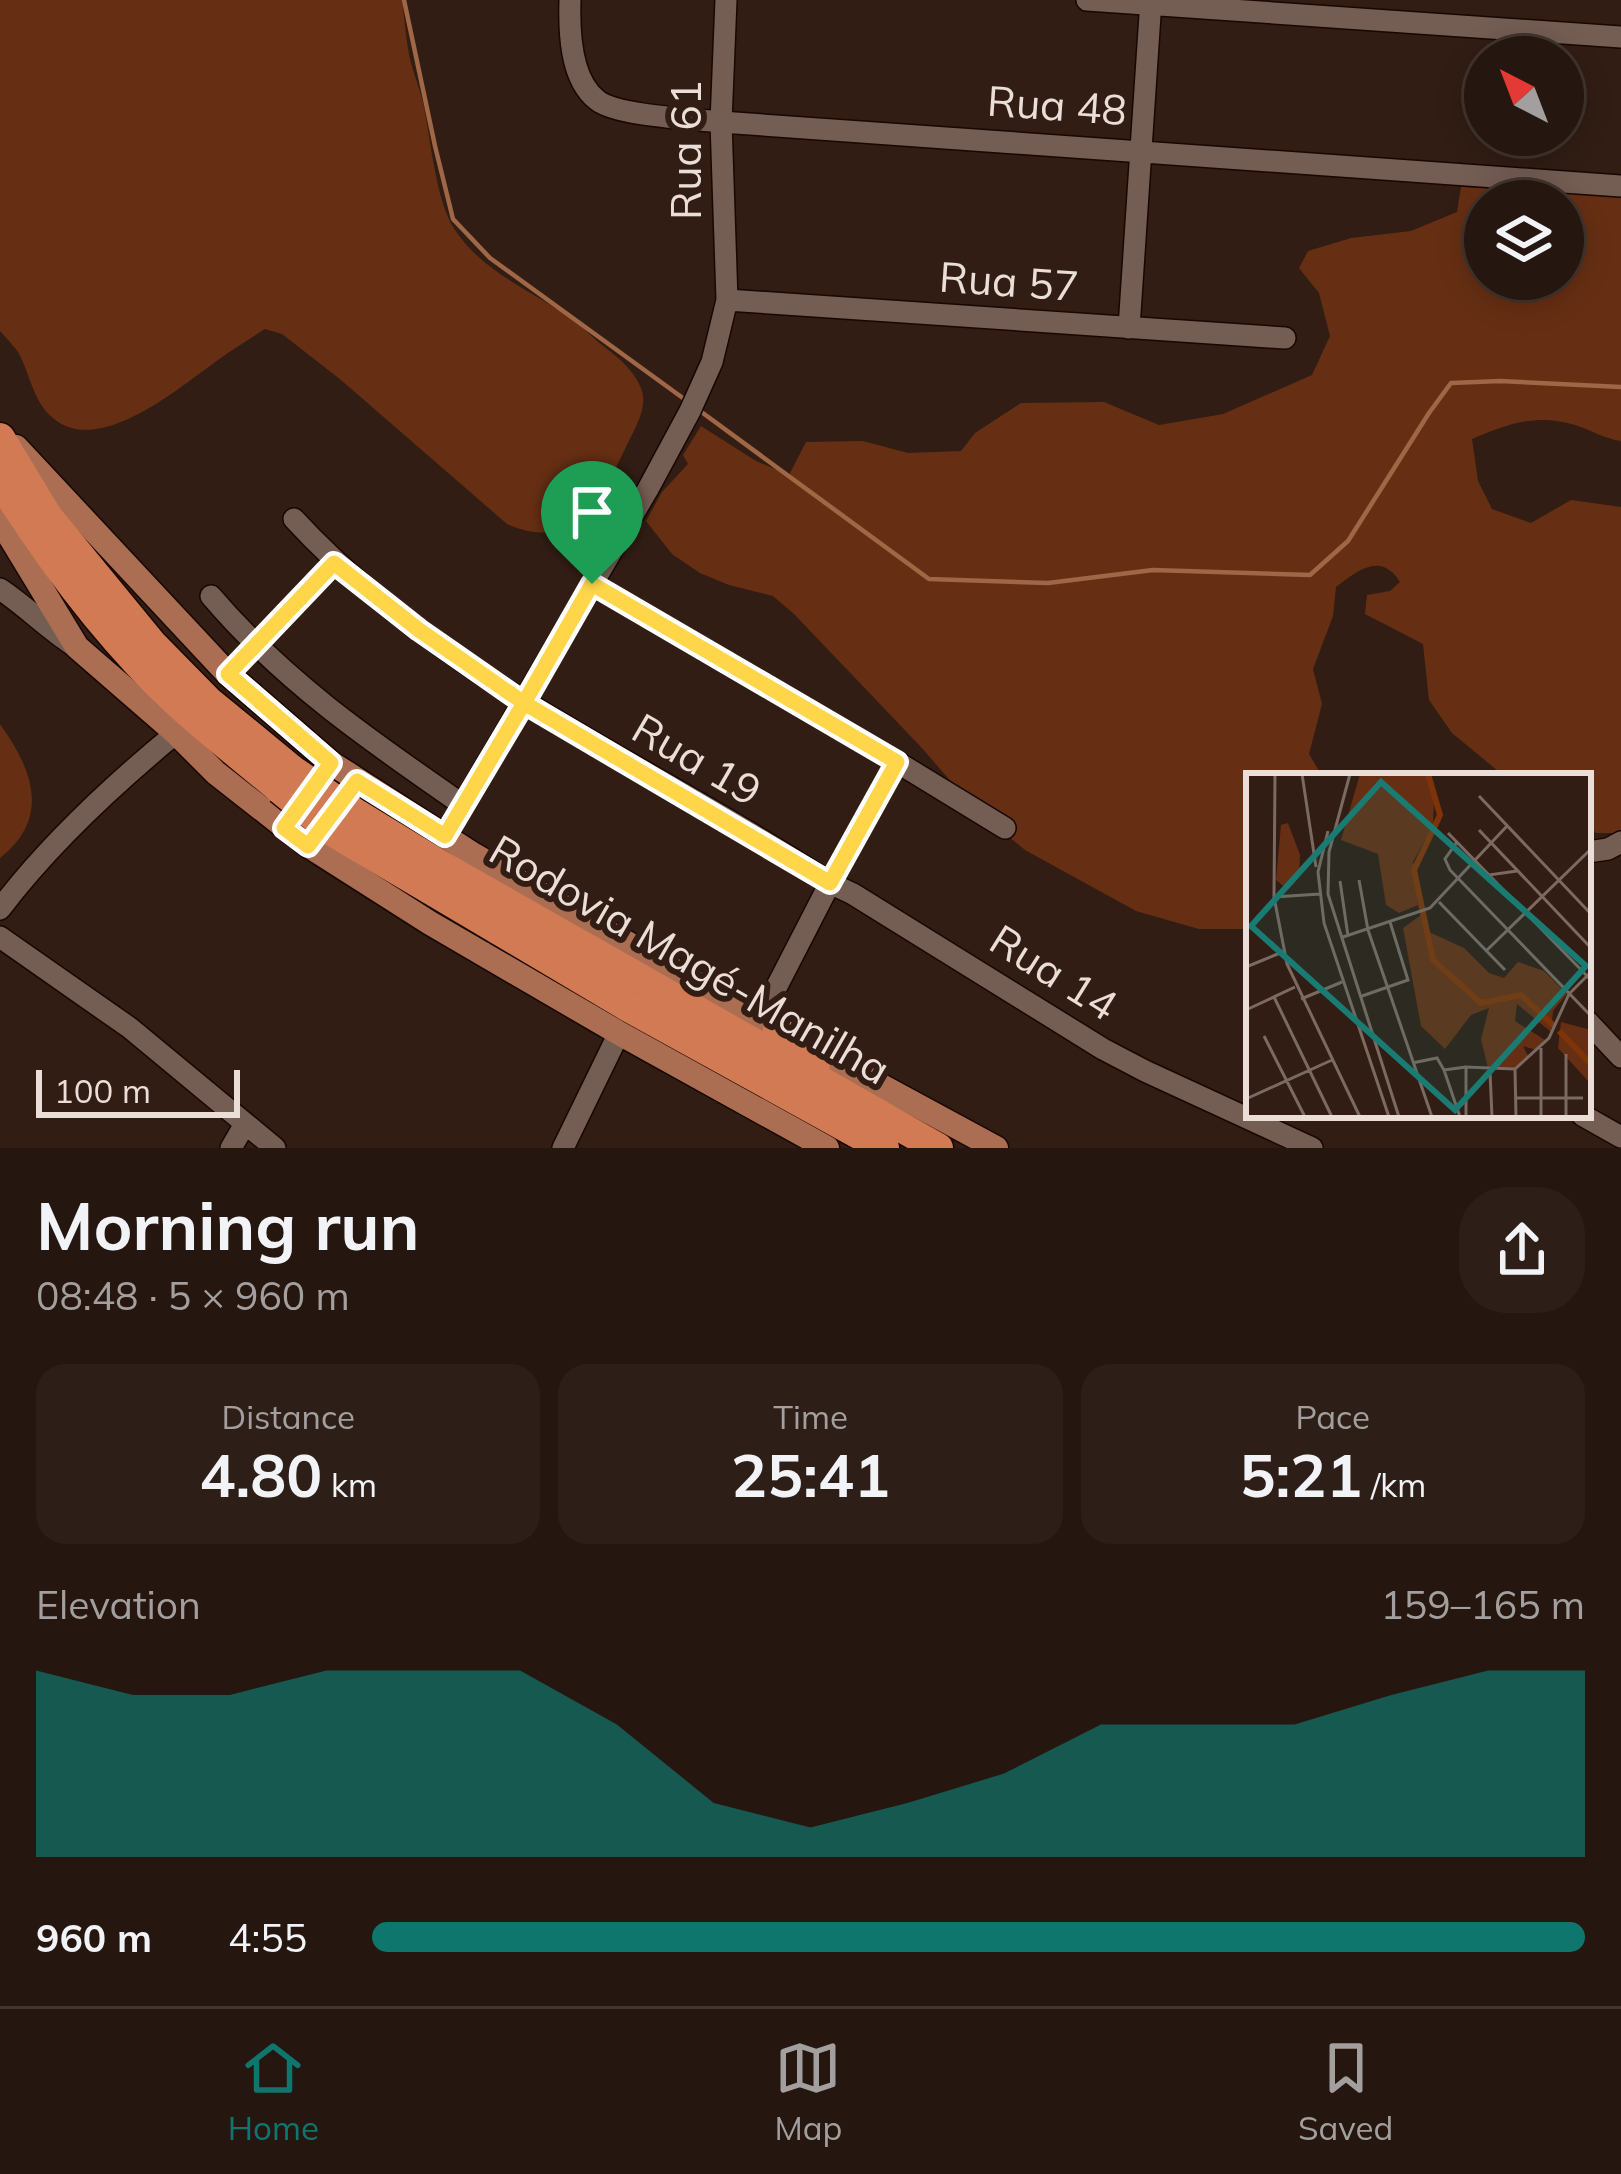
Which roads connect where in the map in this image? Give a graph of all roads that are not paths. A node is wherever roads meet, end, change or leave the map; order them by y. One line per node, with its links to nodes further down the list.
1 (570, 0): 6 (street, Rua 48)
2 (726, 0): 6 (street, Rua 61)
3 (1087, 0): 4 (street)
4 (1151, 2): 5 (street); 7 (street)
5 (1621, 38)
6 (721, 122): 7 (street, Rua 48); 9 (street, Rua 61)
7 (1141, 150): 8 (street, Rua 48); 10 (street)
8 (1621, 186)
9 (727, 300): 10 (street, Rua 57); 17 (street)
10 (1129, 328): 11 (street, Rua 57)
11 (1285, 338)
12 (0, 434): 20 (highway, Rodovia Magé-Manilha); 23 (main road)
13 (0, 480): 20 (highway, Rodovia Magé-Manilha)
14 (0, 520): 22 (main road)
15 (294, 520): 16 (street, Rua 19)
16 (334, 563): 21 (street); 24 (street, Rua 19)
17 (592, 584): 24 (street); 26 (street)
18 (0, 589): 22 (street)
19 (211, 596): 21 (street)
20 (113, 616): 29 (highway, Rodovia Magé-Manilha, bridge)
21 (255, 645): 23 (street); 28 (street)
22 (77, 647): 25 (main road)
23 (228, 674): 27 (main road)
24 (524, 703): 28 (street); 35 (street, Rua 19)
25 (176, 733): 30 (main road); 36 (street)
26 (897, 762): 31 (street); 35 (street)
27 (331, 763): 29 (main road); 30 (main road)
28 (463, 805): 32 (street)
29 (337, 817): 30 (main road); 32 (main road); 40 (main road); 42 (highway, Rodovia Magé-Manilha); 52 (highway, Rodovia Magé-Manilha)
30 (284, 828)
31 (1005, 828)
32 (445, 836): 38 (main road)
33 (1621, 842): 34 (street)
34 (1591, 852)
35 (830, 883): 38 (street); 43 (street, Rua 14)
36 (0, 909)
37 (0, 937): 46 (street)
38 (769, 1024): 42 (highway); 54 (main road)
39 (1591, 1025): 41 (street)
40 (619, 1033): 50 (street); 51 (main road)
41 (1621, 1057)
42 (855, 1100): 53 (highway, Rodovia Magé-Manilha)
43 (1246, 1110)
44 (1260, 1118): 55 (street, Rua 14)
45 (1587, 1118): 47 (street)
46 (244, 1124): 48 (street); 49 (street)
47 (1621, 1137)
48 (231, 1148)
49 (275, 1148)
50 (563, 1148)
51 (827, 1148)
52 (884, 1148)
53 (938, 1148)
54 (996, 1148)
55 (1312, 1148)

